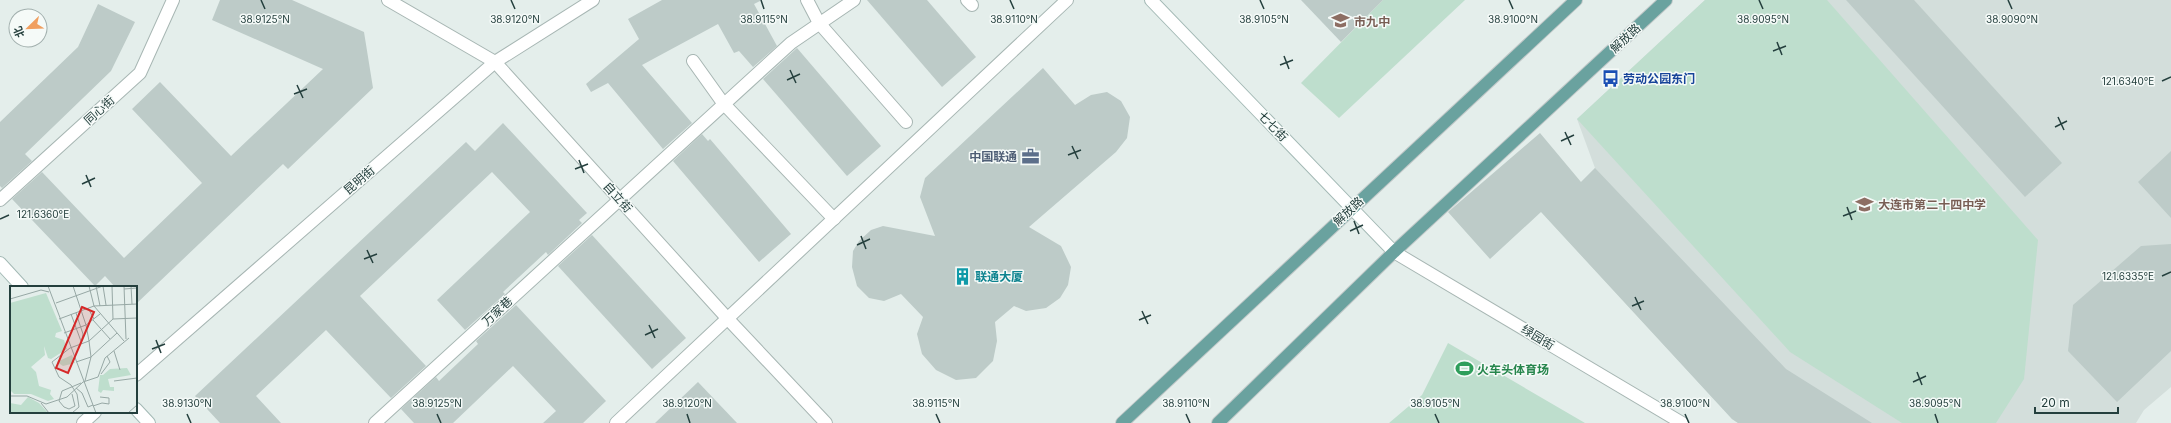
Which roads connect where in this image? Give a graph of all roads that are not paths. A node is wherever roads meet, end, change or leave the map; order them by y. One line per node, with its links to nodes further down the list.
1 (173, 0): 16 (street, 同心街)
2 (388, 0): 12 (street, 自立街)
3 (593, 0): 12 (street, 昆明街)
4 (807, 0): 10 (street)
5 (854, 0): 10 (street, 万家巷)
6 (1067, 0): 18 (street)
7 (1152, 0): 17 (street, 七七街)
8 (1576, 0): 17 (main road, 解放路)
9 (1666, 0): 19 (main road, 解放路)
10 (819, 23): 13 (street, 万家巷); 14 (street)
11 (693, 61): 13 (street)
12 (495, 62): 15 (street, 自立街); 23 (street, 昆明街)
13 (723, 103): 15 (street, 万家巷); 18 (street)
14 (906, 122)
15 (619, 198): 22 (street, 自立街); 28 (street, 万家巷)
16 (0, 200)
17 (1352, 207): 19 (street, 七七街); 31 (main road, 解放路)
18 (834, 219): 22 (street)
19 (1394, 252): 32 (main road, 解放路); 33 (street, 绿园街)
20 (0, 262): 21 (street)
21 (21, 286)
22 (727, 318): 29 (street); 30 (street, 自立街)
23 (137, 374)
24 (137, 410): 27 (street)
25 (94, 413): 26 (street)
26 (83, 423)
27 (149, 423)
28 (375, 423)
29 (616, 423)
30 (826, 423)
31 (1122, 423)
32 (1218, 423)
33 (1682, 423)

